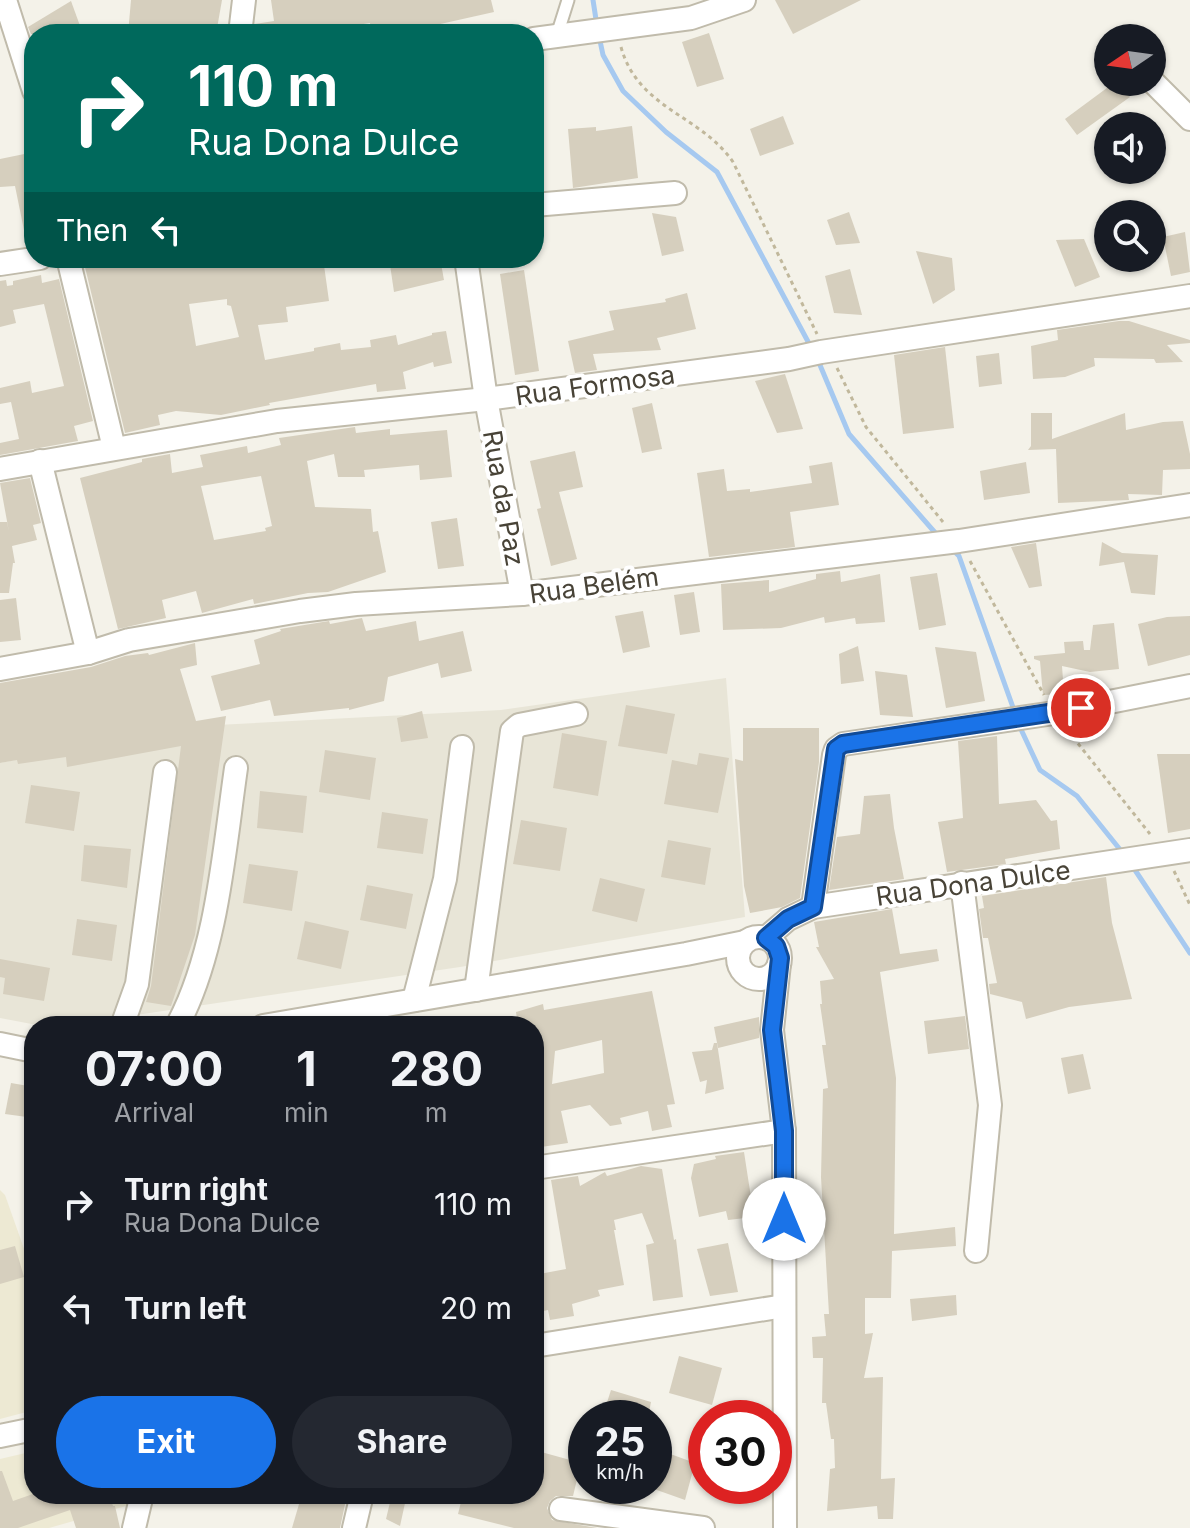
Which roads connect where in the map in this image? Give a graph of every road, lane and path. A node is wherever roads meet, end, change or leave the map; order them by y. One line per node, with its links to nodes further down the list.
1 (5, 0): 9 (street)
2 (244, 0): 5 (street)
3 (568, 0): 7 (lane)
4 (744, 0): 6 (street)
5 (241, 24)
6 (612, 28): 7 (street); 19 (path)
7 (565, 34): 8 (street)
8 (544, 37)
9 (24, 60)
10 (1166, 95): 11 (street)
11 (1190, 119)
12 (675, 193): 13 (street)
13 (544, 204)
14 (24, 260): 15 (street)
15 (0, 264)
16 (70, 268): 21 (street)
17 (467, 268): 20 (street, Rua da Paz)
18 (1190, 296): 19 (street, Rua Formosa)
19 (825, 352): 20 (street, Rua Formosa); 25 (path)
20 (486, 399): 21 (street, Rua Formosa); 26 (street, Rua da Paz)
21 (114, 448): 22 (street, Rua Formosa)
22 (40, 461): 23 (street, Rua Formosa); 27 (street)
23 (0, 469)
24 (1190, 505): 25 (street, Rua Belém)
25 (959, 541): 26 (street, Rua Belém); 31 (path)
26 (522, 594): 27 (street, Rua Belém)
27 (88, 653): 28 (street, Rua Belém)
28 (0, 669)
29 (1190, 686): 31 (street)
30 (576, 714): 44 (street)
31 (1044, 715): 36 (path); 39 (street)
32 (462, 747): 45 (street)
33 (236, 768): 47 (street)
34 (165, 772): 46 (street)
35 (1190, 850): 36 (street, Rua Dona Dulce)
36 (1158, 855): 37 (street, Rua Dona Dulce); 38 (path)
37 (962, 883): 39 (street, Rua Dona Dulce); 54 (street)
38 (1190, 905)
39 (813, 907): 40 (street, Rua Dona Dulce)
40 (756, 940): 41 (street); 42 (street); 43 (street)
41 (686, 954): 43 (street); 44 (street)
42 (779, 964): 43 (street); 49 (street)
43 (748, 974): 49 (street)
44 (476, 990): 45 (street)
45 (414, 1000): 48 (street)
46 (126, 1016)
47 (182, 1016)
48 (321, 1016)
49 (772, 1030): 52 (street)
50 (0, 1044): 51 (street)
51 (24, 1049)
52 (784, 1131): 53 (street); 55 (street)
53 (544, 1167)
54 (976, 1251)
55 (784, 1306): 56 (street); 65 (street)
56 (544, 1344)
57 (24, 1431): 58 (street)
58 (0, 1436)
59 (140, 1504): 62 (street)
60 (360, 1504): 63 (street)
61 (561, 1509): 64 (street)
62 (136, 1524)
63 (354, 1528)
64 (703, 1528)
65 (785, 1528)

